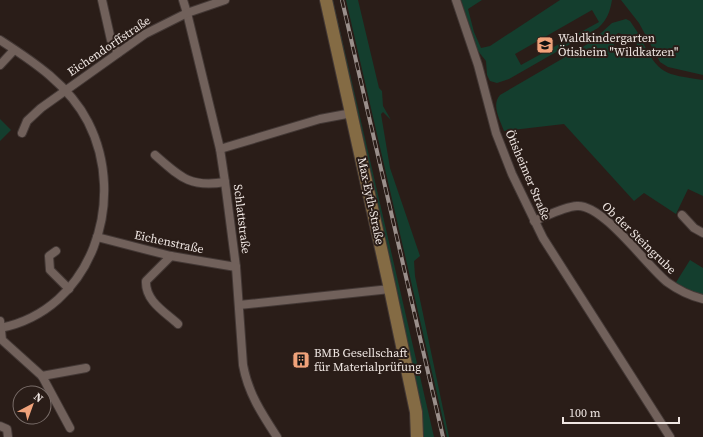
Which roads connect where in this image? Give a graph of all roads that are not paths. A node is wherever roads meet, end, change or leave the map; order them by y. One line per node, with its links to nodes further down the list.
1 (102, 0): 9 (street)
2 (183, 0): 6 (street, Schlattstraße)
3 (225, 0): 6 (street, Eichendorffstraße)
4 (326, 0): 12 (street, Max-Eyth-Straße)
5 (456, 0): 18 (street, Ötisheimer Straße)
6 (187, 13): 9 (street, Eichendorffstraße); 14 (street, Schlattstraße)
7 (0, 40): 8 (street)
8 (14, 50): 10 (street); 11 (street)
9 (118, 53): 11 (street, Eichendorffstraße)
10 (0, 65)
11 (66, 90): 13 (street, Eichendorffstraße); 20 (street)
12 (352, 113): 14 (street); 25 (street, Max-Eyth-Straße)
13 (22, 133)
14 (220, 149): 16 (street, Schlattstraße)
15 (155, 155): 16 (street)
16 (226, 182): 23 (street, Schlattstraße)
17 (682, 215): 19 (street)
18 (534, 221): 26 (street, Ob der Steingrube); 37 (street, Ötisheimer Straße)
19 (703, 233)
20 (97, 237): 22 (street, Eichenstraße); 24 (street)
21 (56, 251): 24 (street)
22 (171, 256): 23 (street, Eichenstraße); 28 (street)
23 (236, 267): 27 (street, Schlattstraße)
24 (69, 289): 29 (street)
25 (390, 289): 27 (street); 36 (street, Max-Eyth-Straße)
26 (703, 299)
27 (239, 305): 35 (street, Schlattstraße)
28 (178, 324)
29 (0, 326): 31 (street)
30 (86, 368): 31 (street)
31 (42, 376): 33 (street)
32 (0, 426): 34 (street)
33 (70, 428)
34 (8, 437)
35 (277, 437)
36 (417, 437)
37 (670, 437)

